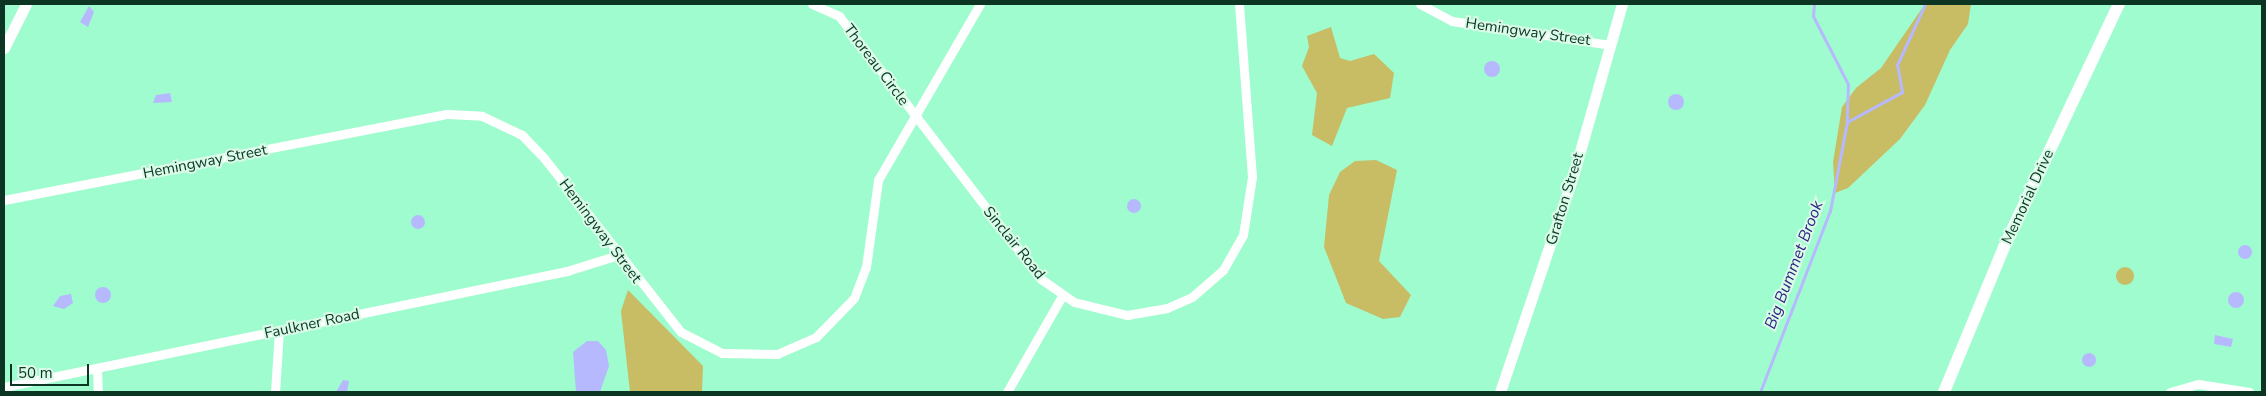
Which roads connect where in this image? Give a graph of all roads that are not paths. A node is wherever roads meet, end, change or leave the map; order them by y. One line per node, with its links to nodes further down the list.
1 (26, 4): 9 (street)
2 (812, 4): 10 (street, Thoreau Circle)
3 (980, 4): 10 (street, Hemingway Street)
4 (1239, 4): 13 (street, Sinclair Road)
5 (1420, 4): 8 (street, Hemingway Street)
6 (1622, 4): 8 (street, Grafton Street)
7 (2119, 4): 21 (main road, Memorial Drive)
8 (1611, 45): 20 (street, Grafton Street)
9 (4, 48)
10 (913, 115): 12 (street, Hemingway Street); 13 (street, Sinclair Road)
11 (4, 200): 12 (street, Hemingway Street)
12 (618, 255): 14 (street, Faulkner Road)
13 (1062, 296): 19 (street)
14 (279, 330): 15 (street, Faulkner Road); 18 (street)
15 (98, 368): 16 (street, Faulkner Road); 17 (street)
16 (4, 387)
17 (98, 392)
18 (276, 392)
19 (1007, 392)
20 (1500, 392)
21 (1944, 392)
22 (2170, 392): 23 (street)
23 (2249, 392)

